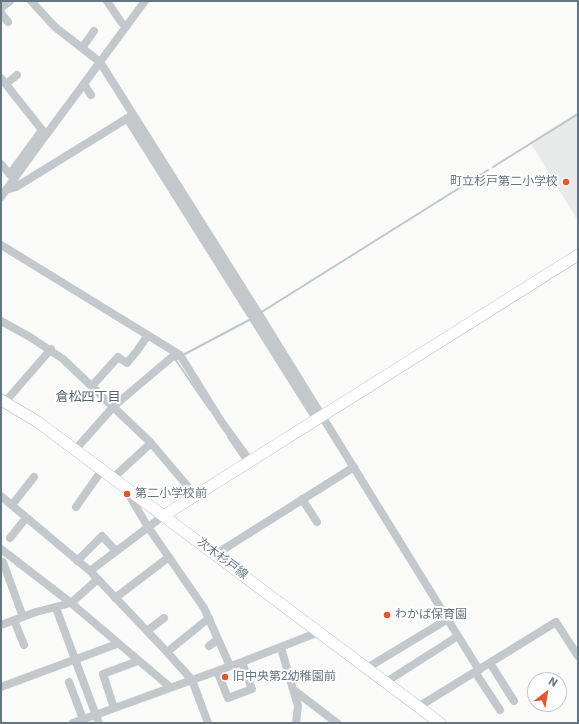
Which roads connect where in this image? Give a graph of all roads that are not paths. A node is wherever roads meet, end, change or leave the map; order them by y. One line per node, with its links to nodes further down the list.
1 (10, 1): 5 (street)
2 (32, 1): 10 (street)
3 (107, 1): 8 (street)
4 (145, 1): 8 (street)
5 (1, 8)
6 (1, 13): 7 (street)
7 (8, 22)
8 (126, 27): 11 (street)
9 (94, 31): 10 (street)
10 (82, 48): 11 (street)
11 (100, 62): 14 (street); 16 (street)
12 (17, 75): 13 (street)
13 (2, 81): 17 (street)
14 (84, 84): 15 (street); 17 (street)
15 (92, 95)
16 (130, 116): 20 (street); 31 (street); 31 (street)
17 (44, 133): 19 (street)
18 (1, 164): 19 (street)
19 (12, 177): 20 (street)
20 (6, 190): 21 (street)
21 (1, 197)
22 (1, 245): 25 (street)
23 (578, 255): 31 (main road)
24 (1, 321): 26 (street)
25 (148, 335): 27 (street); 28 (street)
26 (50, 349): 28 (street); 29 (street)
27 (180, 355): 30 (street); 34 (street)
28 (92, 386): 30 (street)
29 (3, 401): 33 (main road, 次木杉戸線)
30 (114, 406): 32 (street); 33 (street)
31 (320, 418): 34 (main road); 35 (street)
32 (151, 443): 38 (street); 41 (street)
33 (75, 450): 36 (main road, 次木杉戸線)
34 (250, 461): 41 (main road)
35 (354, 467): 42 (street); 65 (street)
36 (102, 470): 38 (main road, 次木杉戸線); 44 (street)
37 (34, 477): 43 (street)
38 (113, 478): 39 (main road, 次木杉戸線)
39 (123, 486): 45 (main road, 次木杉戸線); 48 (street)
40 (1, 496): 43 (street)
41 (195, 496): 45 (main road)
42 (302, 499): 47 (street); 52 (street)
43 (12, 505): 46 (street)
44 (76, 507)
45 (163, 516): 48 (street); 52 (main road, 次木杉戸線)
46 (26, 518): 49 (street); 55 (street)
47 (317, 522)
48 (148, 527): 51 (street); 53 (street)
49 (10, 538)
50 (1, 549): 54 (street)
51 (116, 551): 55 (street); 57 (street)
52 (216, 554): 69 (main road, 次木杉戸線)
53 (169, 557): 59 (street); 64 (street)
54 (12, 558): 56 (street); 60 (street)
55 (78, 561): 57 (street)
56 (2, 563): 62 (street)
57 (90, 572): 58 (street)
58 (98, 579): 59 (street); 60 (street)
59 (115, 598): 68 (street)
60 (72, 603): 61 (street); 72 (street)
61 (56, 608): 62 (street); 78 (street)
62 (23, 617): 66 (street)
63 (164, 618): 68 (street)
64 (209, 618): 71 (street); 76 (street)
65 (448, 619): 70 (street); 83 (street)
66 (14, 620): 67 (street); 73 (street)
67 (1, 624)
68 (147, 631): 76 (street)
69 (319, 632): 75 (street); 83 (main road, 次木杉戸線)
70 (458, 636): 85 (street); 88 (street)
71 (218, 639): 74 (street); 82 (street)
72 (118, 644): 78 (street); 79 (street)
73 (24, 645)
74 (209, 646)
75 (281, 648): 80 (street); 91 (street)
76 (167, 652): 86 (street)
77 (578, 656): 81 (street)
78 (76, 660): 89 (street); 96 (street)
79 (138, 661): 90 (street); 94 (street)
80 (242, 662): 82 (street); 84 (street)
81 (490, 663): 85 (street); 92 (street)
82 (230, 666): 84 (street)
83 (367, 668): 88 (main road, 次木杉戸線)
84 (217, 671): 86 (street)
85 (477, 671): 93 (street); 95 (street)
86 (192, 680): 90 (street); 99 (street)
87 (69, 682): 97 (street)
88 (386, 682): 93 (main road, 次木杉戸線)
89 (1, 687)
90 (170, 688): 94 (street)
91 (295, 691): 100 (street); 101 (street)
92 (514, 701)
93 (418, 707): 102 (main road, 次木杉戸線)
94 (114, 708): 96 (street)
95 (500, 710)
96 (98, 718): 97 (street)
97 (83, 719): 98 (street)
98 (73, 723)
99 (208, 723)
100 (296, 723)
101 (337, 723)
102 (440, 723)

